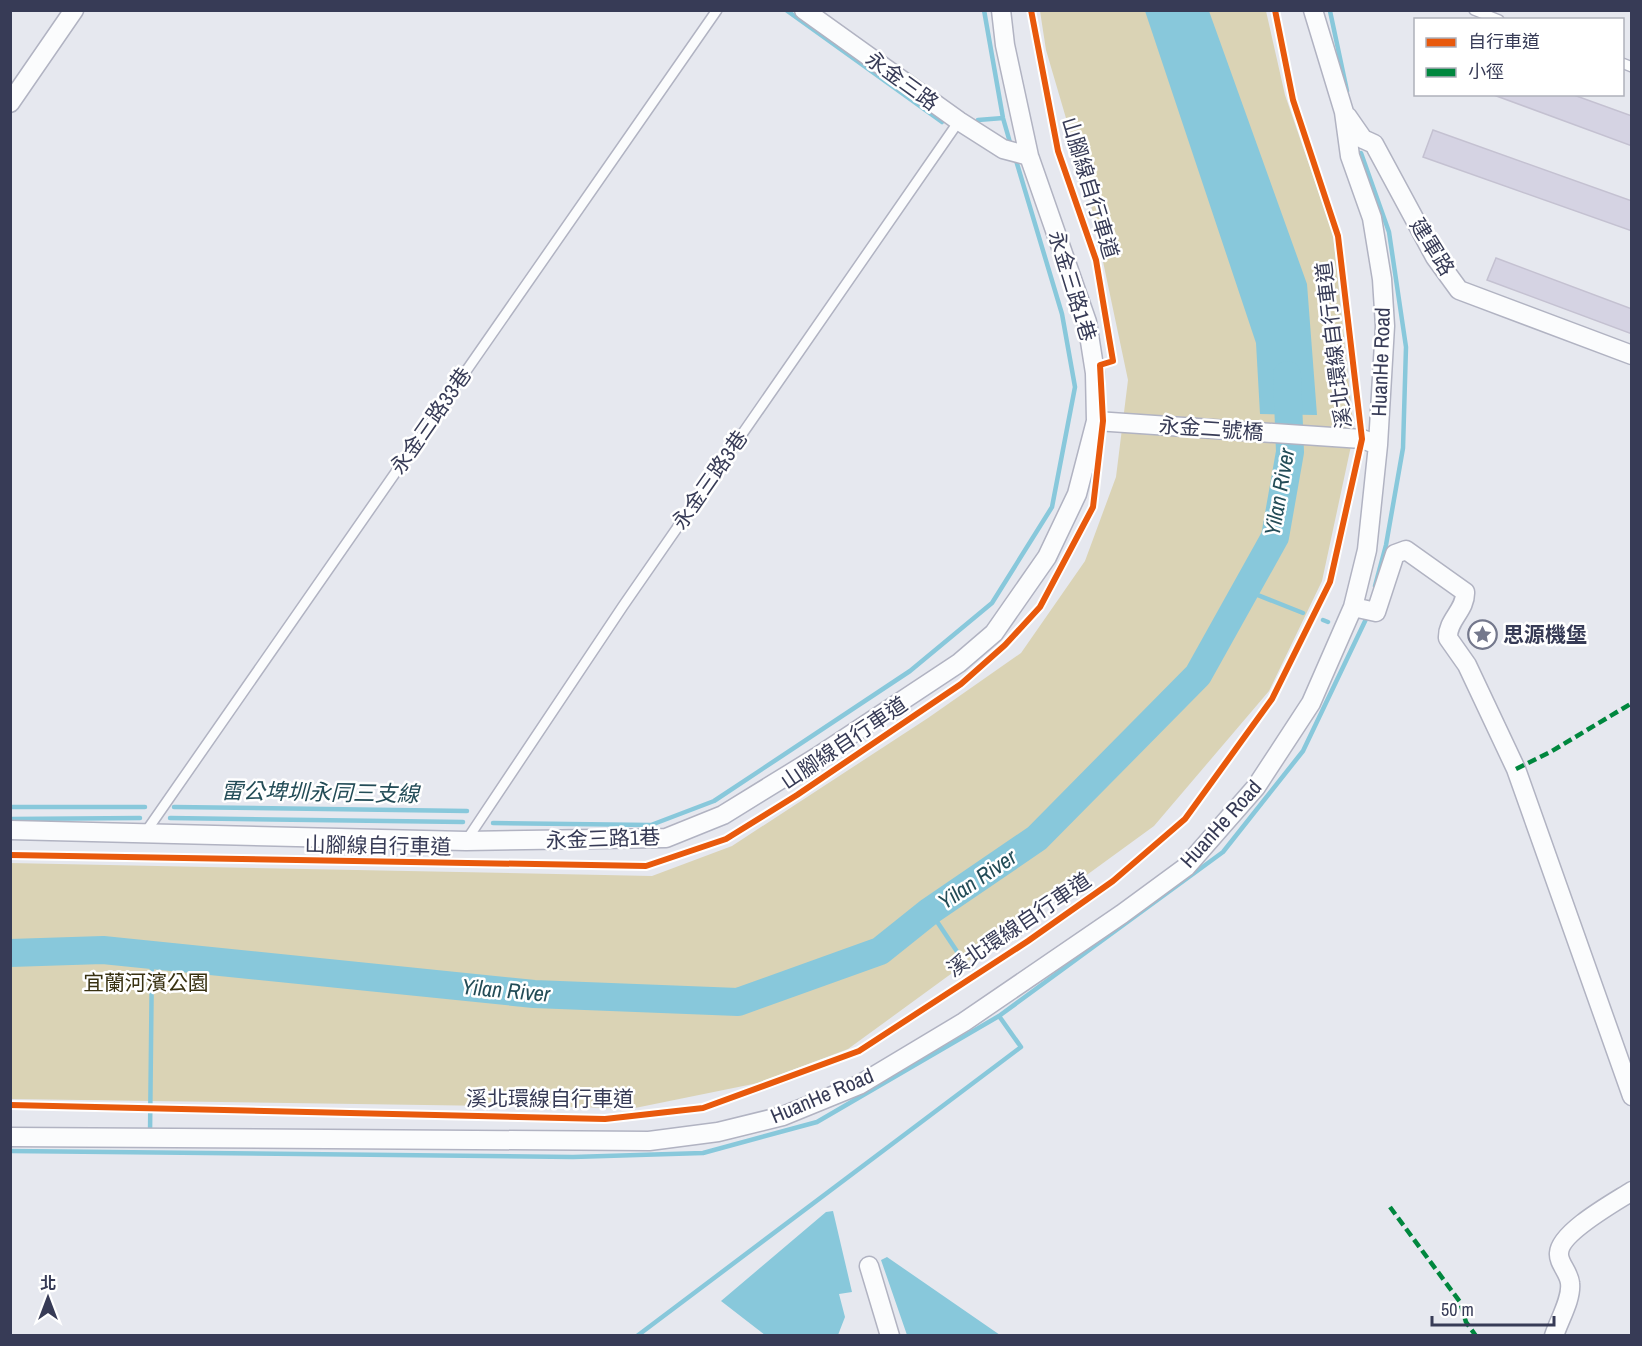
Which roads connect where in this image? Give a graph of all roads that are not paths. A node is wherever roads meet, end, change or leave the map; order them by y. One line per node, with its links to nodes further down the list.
1 (74, 10): 8 (street)
2 (717, 10): 17 (lane, 永金三路33巷)
3 (804, 10): 10 (street, 永金三路)
4 (1000, 10): 11 (street, 永金三路1巷)
5 (1313, 10): 9 (street, HuanHe Road)
6 (1474, 10): 7 (lane)
7 (1494, 18)
8 (10, 102)
9 (1344, 112): 12 (street, 建軍路); 14 (street, HuanHe Road)
10 (959, 121): 11 (street, 永金三路); 18 (lane, 永金三路3巷)
11 (1029, 156): 13 (street, 永金三路1巷)
12 (1632, 355)
13 (1096, 420): 14 (street, 永金二號橋); 18 (street, 永金三路1巷)
14 (1370, 442): 15 (street, HuanHe Road)
15 (1353, 607): 19 (street); 20 (street, HuanHe Road)
16 (10, 830): 17 (street, 永金三路1巷)
17 (145, 833): 18 (street, 永金三路1巷)
18 (466, 841)
19 (1632, 1096)
20 (10, 1137)
21 (1632, 1191): 24 (street)
22 (869, 1266): 23 (street)
23 (890, 1335)
24 (1554, 1335)

